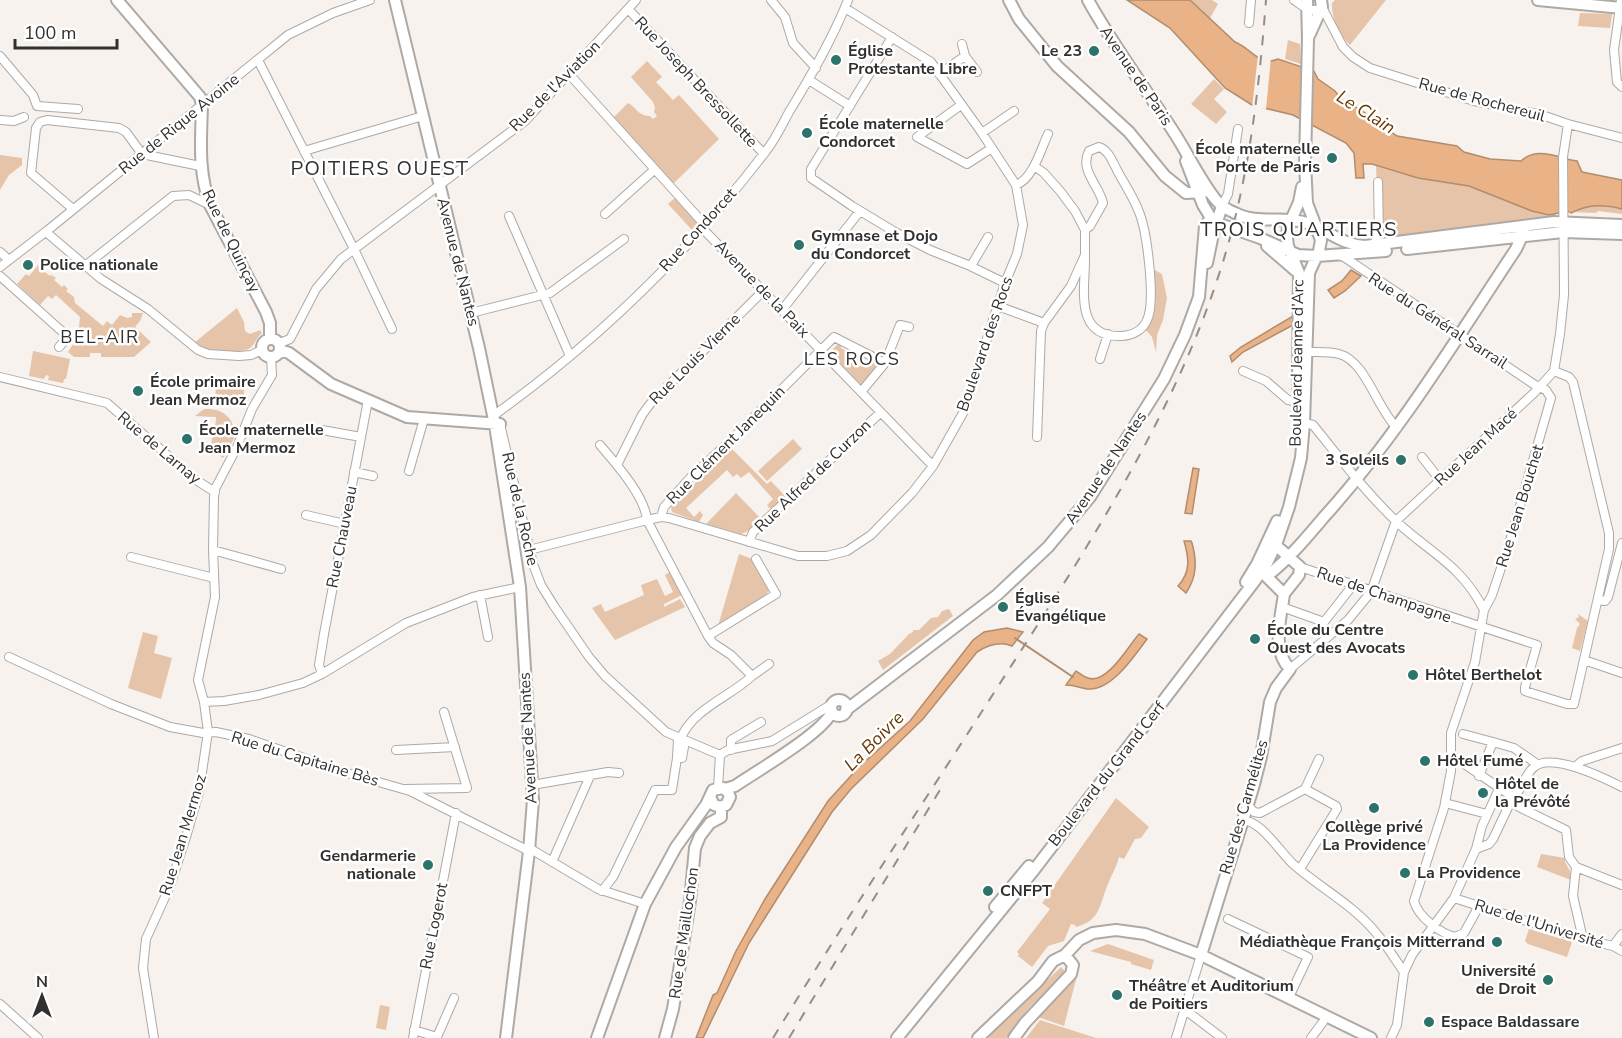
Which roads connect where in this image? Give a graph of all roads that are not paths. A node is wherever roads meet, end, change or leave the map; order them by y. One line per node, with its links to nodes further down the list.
1 (117, 0): 29 (main road)
2 (370, 0): 22 (street, Rue de Rique Avoine)
3 (395, 0): 34 (main road, Avenue de Nantes)
4 (636, 0): 15 (street, Rue de l'Aviation)
5 (771, 0): 23 (street)
6 (1009, 0): 54 (main road)
7 (1088, 0): 44 (main road, Avenue de Paris)
8 (1251, 0): 16 (street)
9 (1293, 0): 13 (street)
10 (1538, 0): 14 (main road)
11 (1323, 2): 13 (street); 18 (main road); 37 (street, Rue de Rochereuil)
12 (847, 4): 17 (street, Boulevard des Rocs); 23 (street, Rue Condorcet)
13 (1307, 4): 18 (main road)
14 (1621, 5): 28 (street)
15 (628, 10): 25 (street, Rue de l'Aviation); 46 (street, Rue Joseph Bressollette)
16 (1249, 23)
17 (892, 37): 26 (street, Boulevard des Rocs); 31 (street)
18 (1308, 38): 47 (main road)
19 (962, 44): 21 (street)
20 (0, 56): 32 (street)
21 (965, 56): 24 (street); 26 (street)
22 (258, 60): 29 (street, Rue de Rique Avoine); 43 (street)
23 (816, 68): 27 (street, Rue Condorcet)
24 (977, 72)
25 (569, 74): 50 (street, Avenue de la Paix); 53 (street, Rue de l'Aviation)
26 (939, 74): 30 (street, Boulevard des Rocs)
27 (809, 80): 31 (street); 46 (street, Rue Condorcet)
28 (1622, 87)
29 (202, 105): 45 (street, Rue de Rique Avoine); 48 (main road, Rue de Quinçay)
30 (961, 105): 39 (street, Boulevard des Rocs); 42 (street)
31 (850, 106): 58 (street)
32 (78, 109)
33 (1008, 112): 39 (street)
34 (423, 116): 43 (street); 53 (main road, Avenue de Nantes)
35 (24, 117): 36 (street)
36 (0, 120)
37 (1568, 124): 41 (street, Rue de Rochereuil); 63 (street)
38 (1238, 129): 61 (street)
39 (982, 133): 42 (street, Boulevard des Rocs)
40 (1048, 134): 49 (street)
41 (1622, 138)
42 (992, 148): 52 (street, Boulevard des Rocs)
43 (304, 151): 77 (street)
44 (1185, 152): 54 (main road, Avenue de Paris); 55 (main road, Avenue de Paris)
45 (142, 154): 48 (street); 57 (street, Rue de Rique Avoine); 57 (street)
46 (764, 154): 65 (street, Rue Condorcet)
47 (1305, 163): 62 (main road); 67 (main road)
48 (200, 166): 56 (main road, Rue de Quinçay)
49 (1034, 166): 52 (street); 68 (street)
50 (654, 170): 59 (street); 65 (street, Avenue de la Paix)
51 (1378, 182): 76 (street)
52 (1016, 185): 89 (street, Boulevard des Rocs)
53 (439, 186): 77 (street); 95 (main road, Avenue de Nantes)
54 (1198, 193): 55 (main road); 61 (main road, Avenue de Paris)
55 (1212, 195): 61 (main road, Avenue de Paris)
56 (210, 205): 84 (street); 102 (main road, Rue de Quinçay)
57 (74, 209): 70 (street, Rue de Rique Avoine)
58 (860, 211): 85 (street); 94 (street)
59 (605, 214)
60 (509, 216): 92 (street)
61 (1217, 216): 62 (main road); 66 (main road, Avenue de Paris); 75 (main road, Avenue de Nantes); 90 (main road, Avenue de Nantes)
62 (1291, 220): 67 (main road); 79 (main road)
63 (1563, 222): 64 (main road); 69 (main road); 71 (main road); 109 (street)
64 (1622, 225)
65 (703, 226): 91 (street, Avenue de la Paix); 105 (street, Rue Condorcet)
66 (1228, 228): 72 (main road, Avenue de Paris); 75 (main road)
67 (1318, 228): 76 (main road); 82 (main road)
68 (1085, 230): 80 (street); 99 (street)
69 (1522, 230): 76 (main road); 81 (main road); 100 (main road)
70 (46, 232): 83 (street, Rue de Rique Avoine); 84 (street)
71 (1622, 234)
72 (1252, 235): 79 (main road, Avenue de Paris); 87 (main road)
73 (988, 237): 85 (street)
74 (624, 239): 92 (street)
75 (1212, 243): 90 (main road, Avenue de Nantes)
76 (1373, 246)
77 (354, 249): 98 (street); 102 (street)
78 (0, 252): 83 (street)
79 (1290, 252): 82 (main road); 87 (main road, Boulevard Jeanne d’Arc)
80 (1085, 255): 96 (street); 99 (street)
81 (1336, 255): 82 (main road); 100 (street, Rue du Général Sarrail)
82 (1317, 256): 104 (main road, Boulevard Jeanne d’Arc)
83 (9, 260): 86 (street, Rue de Rique Avoine)
84 (85, 266): 102 (street)
85 (971, 266): 89 (street)
86 (0, 267)
87 (1299, 273): 114 (main road, Boulevard Jeanne d’Arc)
88 (0, 276): 101 (street)
89 (1005, 283): 93 (street, Boulevard des Rocs)
90 (1200, 286): 169 (main road, Avenue de Nantes)
91 (763, 291): 94 (street, Avenue de la Paix); 125 (street, Rue Louis Vierne)
92 (543, 295): 95 (street); 105 (street)
93 (998, 306): 96 (street); 126 (street, Boulevard des Rocs)
94 (782, 310): 103 (street, Avenue de la Paix)
95 (471, 313): 117 (main road, Avenue de Nantes)
96 (1044, 323): 122 (street)
97 (909, 327): 107 (street)
98 (392, 329)
99 (1108, 334): 106 (street)
100 (1460, 334): 111 (street, Rue du Général Sarrail); 119 (main road)
101 (59, 347)
102 (273, 348): 113 (main road); 132 (street, Rue Jean Mermoz)
103 (821, 350): 107 (street, Avenue de la Paix); 112 (street, Avenue de la Paix); 134 (street, Rue Clément Janequin)
104 (1306, 352): 118 (main road, Boulevard Jeanne d’Arc); 119 (street)
105 (570, 356): 117 (street, Rue Condorcet)
106 (1100, 359)
107 (885, 363): 112 (street)
108 (1243, 371): 114 (street)
109 (1554, 371): 111 (street, Rue Jean Macé); 155 (street)
110 (0, 377): 132 (street, Rue de Larnay)
111 (1541, 387): 130 (street, Rue Jean Macé); 157 (street, Rue Jean Bouchet)
112 (861, 392): 115 (street, Avenue de la Paix)
113 (368, 400): 116 (main road); 121 (street, Rue Chauveau)
114 (1298, 402): 140 (main road, Boulevard Jeanne d’Arc)
115 (880, 413): 126 (street, Avenue de la Paix); 138 (street, Rue Alfred de Curzon)
116 (424, 419): 117 (main road); 127 (street)
117 (497, 419): 142 (street, Rue de la Roche); 151 (main road, Avenue de Nantes)
118 (1304, 423): 131 (street); 140 (main road, Boulevard Jeanne d’Arc)
119 (1398, 428): 131 (main road)
120 (322, 430): 121 (street)
121 (361, 436): 128 (street, Rue Chauveau)
122 (1037, 437)
123 (600, 445): 125 (street)
124 (1422, 457): 130 (street)
125 (617, 465): 135 (street)
126 (933, 466): 138 (street, Boulevard des Rocs)
127 (409, 471)
128 (354, 472): 129 (street); 137 (street, Rue Chauveau)
129 (373, 476)
130 (1440, 480): 136 (street, Rue Jean Macé)
131 (1357, 481): 136 (street); 144 (main road)
132 (215, 492): 141 (street, Rue Jean Mermoz)
133 (306, 515): 137 (street)
134 (662, 517): 135 (street, Boulevard des Rocs); 138 (street, Boulevard des Rocs)
135 (647, 520): 142 (street, Boulevard des Rocs); 159 (street)
136 (1396, 521): 152 (street, Rue des Carmélites); 157 (street)
137 (345, 524): 166 (street, Rue Chauveau)
138 (749, 542)
139 (1622, 543): 155 (street)
140 (1271, 545): 144 (main road, Rue de Champagne); 148 (main road, Boulevard du Grand Cerf)
141 (213, 550): 147 (street); 149 (street, Rue Jean Mermoz)
142 (529, 550): 174 (street, Rue de la Roche)
143 (131, 557): 149 (street)
144 (1289, 557): 146 (main road, Rue de Champagne); 148 (main road)
145 (756, 559): 159 (street)
146 (1300, 567): 150 (street, Rue de Champagne); 153 (main road)
147 (281, 568)
148 (1261, 572): 153 (main road); 223 (main road, Boulevard du Grand Cerf)
149 (214, 578): 168 (street, Rue Jean Mermoz)
150 (1353, 585): 152 (street, Rue de Champagne); 156 (street)
151 (520, 587): 154 (street); 188 (main road, Avenue de Nantes)
152 (1371, 592): 158 (street, Rue de Champagne); 164 (street, Rue des Carmélites)
153 (1284, 594): 156 (main road)
154 (480, 595): 160 (street); 166 (street)
155 (1599, 600): 162 (street)
156 (1282, 607): 164 (main road)
157 (1484, 610): 158 (street, Rue Jean Bouchet)
158 (1482, 628): 162 (street, Rue de Champagne); 181 (street, Rue Jean Bouchet)
159 (708, 636): 167 (street)
160 (488, 637)
161 (9, 657): 172 (street, Rue du Capitaine Bès)
162 (1584, 660): 165 (street)
163 (769, 664): 167 (street)
164 (1290, 669): 196 (main road, Rue des Carmélites)
165 (1622, 673)
166 (322, 674): 168 (street)
167 (752, 676): 174 (street)
168 (204, 702): 172 (street, Rue Jean Mermoz)
169 (838, 708): 179 (street); 193 (main road, Avenue de Nantes)
170 (444, 712): 176 (street)
171 (762, 722): 179 (street)
172 (208, 732): 190 (street, Rue du Capitaine Bès); 227 (street, Rue Jean Mermoz)
173 (1463, 734): 175 (street)
174 (681, 740): 180 (street, Rue de la Roche); 206 (street)
175 (1493, 742): 183 (street); 187 (street)
176 (455, 747): 178 (street); 190 (street)
177 (1622, 748): 184 (street)
178 (396, 750)
179 (731, 750): 180 (street)
180 (720, 755): 193 (street)
181 (1450, 755): 187 (street); 195 (street, Rue Jean Bouchet)
182 (1319, 759): 191 (street)
183 (1537, 764): 184 (street); 194 (street)
184 (1575, 767): 189 (street)
185 (619, 773): 186 (street)
186 (590, 776): 188 (street); 202 (street)
187 (1479, 776): 192 (street)
188 (532, 785): 201 (main road, Avenue de Nantes)
189 (1622, 787)
190 (402, 789): 197 (street, Rue du Capitaine Bès)
191 (1305, 789): 196 (street); 204 (street)
192 (1499, 789): 194 (street); 198 (street)
193 (721, 798): 208 (main road, Avenue de Nantes); 230 (main road, Rue de Maillochon)
194 (1512, 799): 200 (street); 203 (street)
195 (1445, 803): 198 (street); 211 (street, Rue Jean Bouchet)
196 (1248, 805): 199 (main road, Rue des Carmélites)
197 (456, 813): 201 (street, Rue du Capitaine Bès); 225 (street, Rue Logerot)
198 (1487, 814): 200 (street)
199 (1242, 821): 204 (street); 217 (main road, Rue des Carmélites)
200 (1476, 849): 207 (street)
201 (529, 850): 202 (street, Rue du Capitaine Bès); 228 (main road, Avenue de Nantes)
202 (552, 862): 206 (street, Rue du Capitaine Bès)
203 (1576, 867): 205 (street); 213 (street)
204 (1300, 869): 218 (street)
205 (1622, 885)
206 (602, 891): 208 (street, Rue du Capitaine Bès)
207 (1454, 898): 209 (street, Rue de l'Université); 211 (street)
208 (645, 904): 229 (main road, Avenue de Nantes)
209 (1479, 906): 211 (street); 213 (street, Rue de l'Université)
210 (1228, 919): 219 (street)
211 (1433, 926): 218 (street)
212 (1622, 934): 214 (street)
213 (1583, 939): 214 (street, Rue de l'Université)
214 (1613, 946): 215 (street, Rue de l'Université)
215 (1622, 951)
216 (1065, 955): 217 (main road); 234 (main road); 235 (main road)
217 (1201, 955): 219 (main road); 222 (street)
218 (1404, 972): 240 (street)
219 (1289, 997): 239 (main road)
220 (454, 998): 225 (street)
221 (0, 1004): 226 (street)
222 (1185, 1009): 236 (street); 237 (street)
223 (910, 1021): 231 (main road, Boulevard du Grand Cerf); 232 (main road, Boulevard du Grand Cerf); 233 (main road, Boulevard du Grand Cerf)
224 (1323, 1022): 238 (street)
225 (414, 1034)
226 (38, 1038)
227 (154, 1038)
228 (506, 1038)
229 (597, 1038)
230 (665, 1038)
231 (890, 1038)
232 (897, 1038)
233 (902, 1038)
234 (978, 1038)
235 (1014, 1038)
236 (1176, 1038)
237 (1222, 1038)
238 (1311, 1038)
239 (1371, 1038)
240 (1391, 1038)

